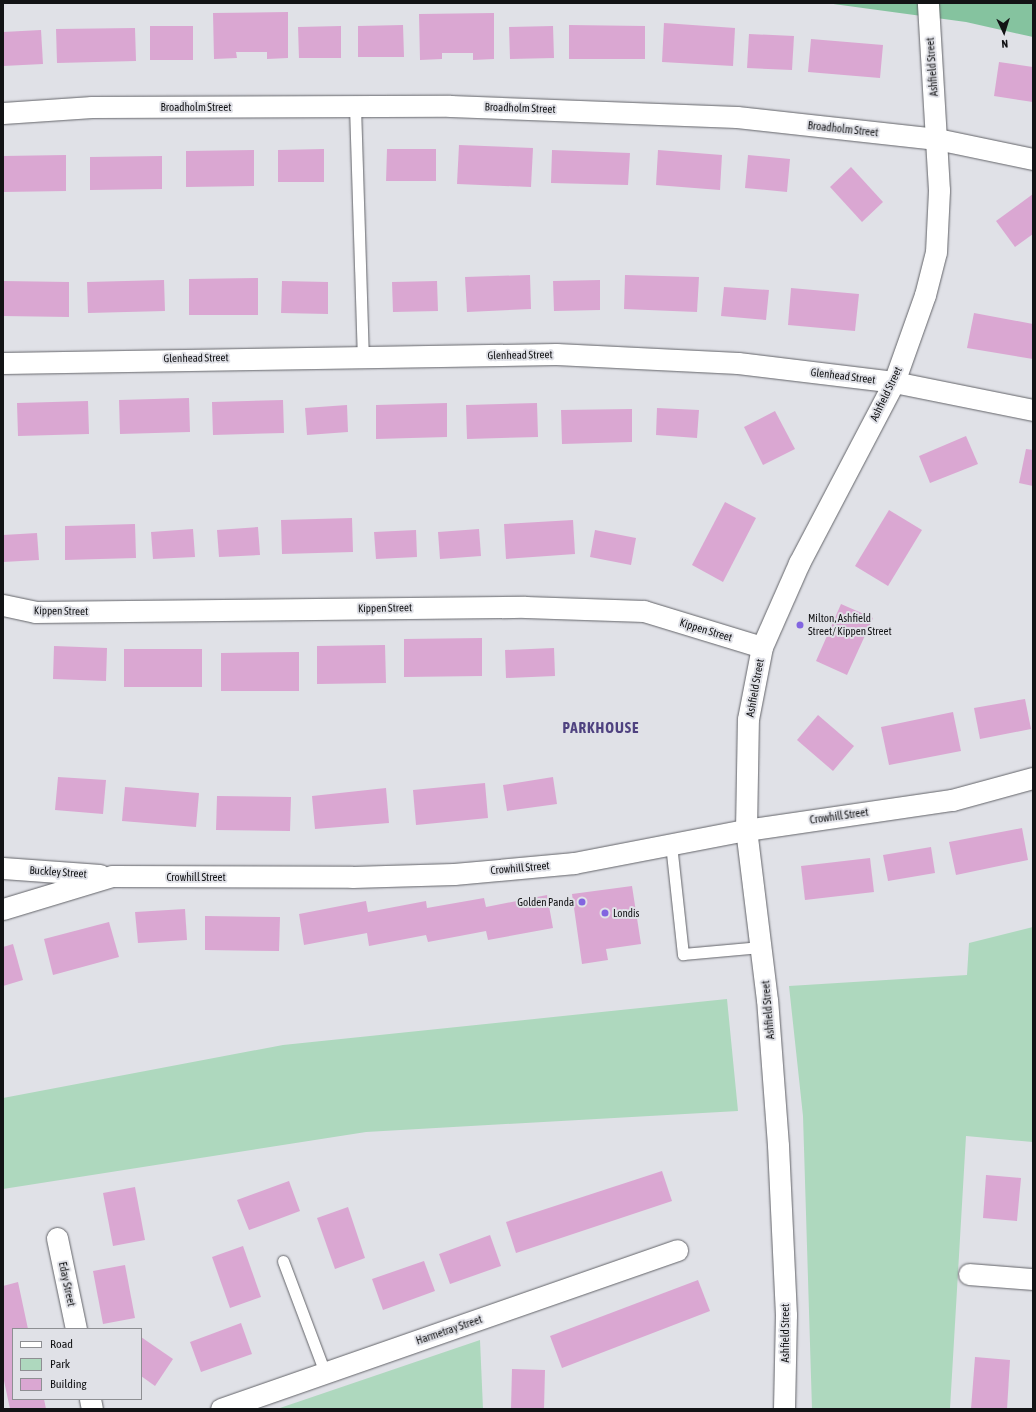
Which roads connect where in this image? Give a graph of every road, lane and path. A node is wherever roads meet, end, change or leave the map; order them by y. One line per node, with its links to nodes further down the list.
1 (928, 5): 4 (street, Ashfield Street)
2 (355, 106): 3 (street, Broadholm Street); 4 (street, Broadholm Street); 6 (lane)
3 (3, 113)
4 (937, 139): 5 (street, Broadholm Street); 8 (street, Ashfield Street)
5 (1033, 159)
6 (363, 357): 7 (street, Glenhead Street); 8 (street, Glenhead Street)
7 (3, 363)
8 (894, 382): 9 (street, Glenhead Street); 11 (street, Ashfield Street)
9 (1033, 410)
10 (3, 605): 11 (street, Kippen Street)
11 (762, 647): 13 (street, Ashfield Street)
12 (1033, 778): 13 (street, Crowhill Street)
13 (746, 830): 14 (street, Crowhill Street); 18 (street, Ashfield Street)
14 (670, 844): 16 (street, Crowhill Street); 18 (lane)
15 (3, 868): 16 (street, Buckley Street)
16 (112, 876): 17 (street, Crowhill Street)
17 (3, 909)
18 (761, 947): 27 (street, Ashfield Street)
19 (57, 1238): 24 (street, Eday Street)
20 (677, 1250): 25 (street, Harmetray Street)
21 (283, 1261): 25 (lane)
22 (969, 1274): 23 (street)
23 (1033, 1279)
24 (76, 1328)
25 (325, 1373): 26 (street, Harmetray Street)
26 (221, 1409)
27 (784, 1409)

